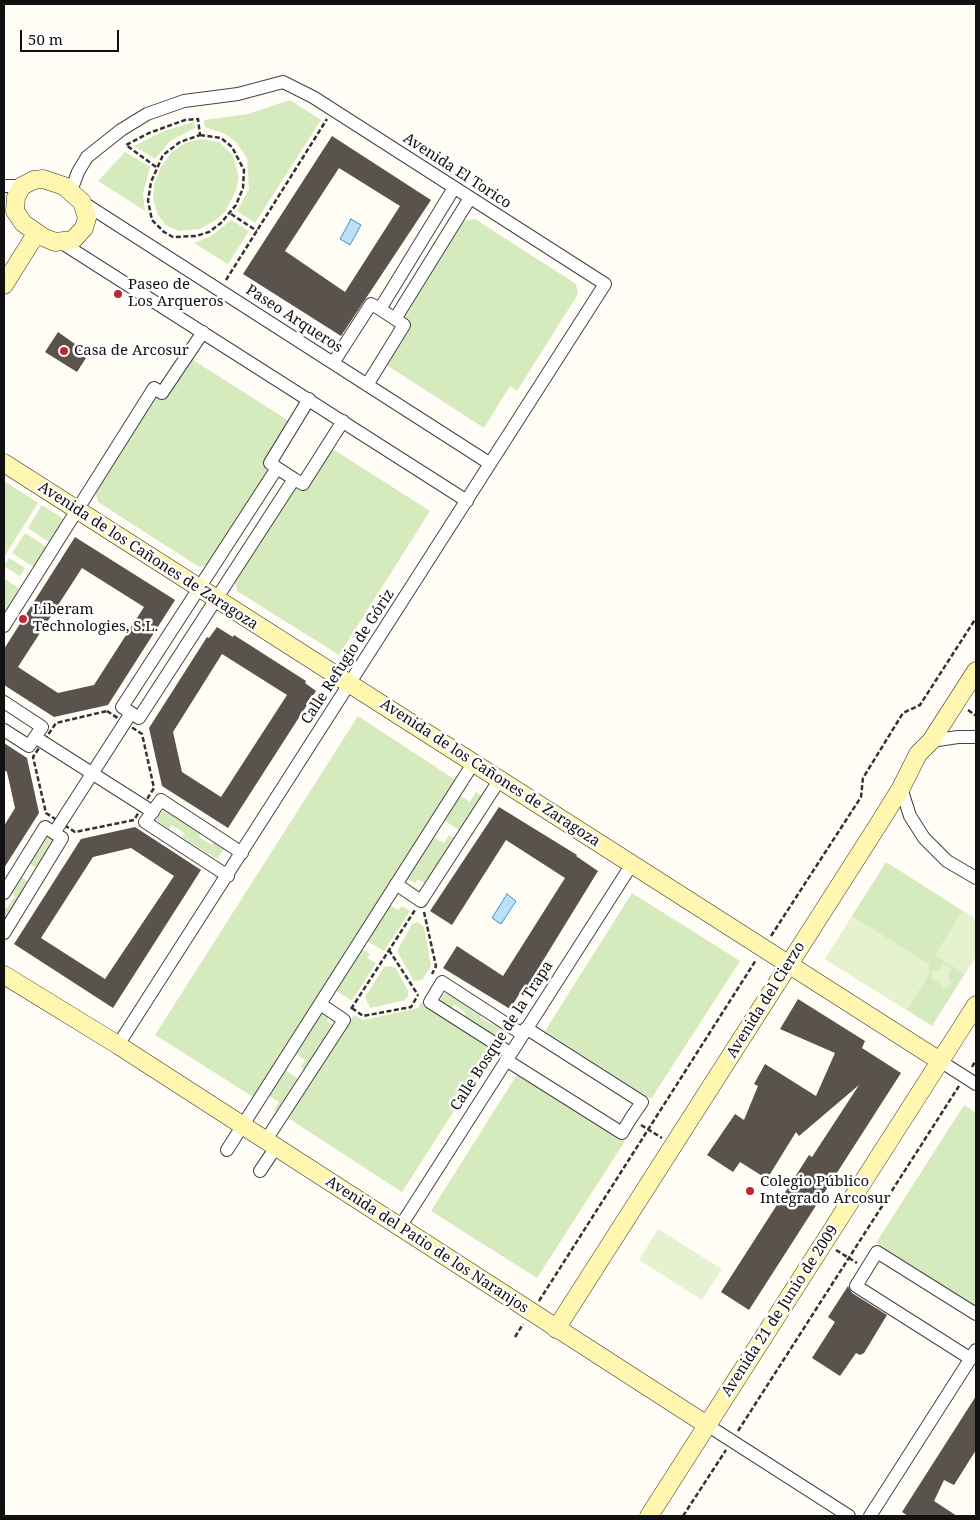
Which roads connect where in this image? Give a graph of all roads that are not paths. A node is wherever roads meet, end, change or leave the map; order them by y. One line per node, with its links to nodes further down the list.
1 (4, 186): 2 (street)
2 (22, 186): 4 (street); 6 (street)
3 (454, 188): 4 (street, Avenida El Torico); 5 (street, Avenida El Torico); 11 (street)
4 (77, 197): 8 (street); 14 (street, Paseo Arqueros)
5 (470, 198): 9 (street, Avenida El Torico); 12 (street)
6 (10, 208): 7 (street)
7 (36, 234): 8 (street); 10 (street)
8 (62, 243): 13 (street)
9 (605, 284): 19 (street, Calle Refugio de Góriz)
10 (4, 285)
11 (380, 310): 12 (street); 14 (street)
12 (395, 319): 15 (street)
13 (203, 332): 16 (street); 23 (street)
14 (333, 363): 15 (street, Paseo Arqueros)
15 (367, 385): 19 (street, Paseo Arqueros)
16 (309, 399): 17 (street); 20 (street)
17 (343, 421): 21 (street); 22 (street)
18 (4, 463): 23 (street, Avenida de los Cañones de Zaragoza)
19 (489, 463): 22 (street, Calle Refugio de Góriz)
20 (277, 468): 21 (street); 24 (street)
21 (294, 479): 25 (street)
22 (468, 500): 28 (street, Calle Refugio de Góriz)
23 (77, 511): 24 (street, Avenida de los Cañones de Zaragoza); 26 (street)
24 (198, 588): 25 (street, Avenida de los Cañones de Zaragoza); 30 (street)
25 (216, 600): 28 (street, Avenida de los Cañones de Zaragoza); 30 (street)
26 (4, 626)
27 (976, 671): 34 (street, Avenida del Cierzo)
28 (350, 684): 35 (street, Avenida de los Cañones de Zaragoza); 41 (street, Calle Refugio de Góriz)
29 (4, 702): 32 (street)
30 (131, 712): 36 (street)
31 (4, 730): 32 (street)
32 (35, 737): 36 (street)
33 (976, 737): 34 (street)
34 (931, 741): 38 (street, Avenida del Cierzo)
35 (474, 762): 37 (street, Avenida de los Cañones de Zaragoza); 45 (street)
36 (92, 773): 39 (street); 40 (street)
37 (500, 779): 42 (street, Avenida de los Cañones de Zaragoza); 45 (street)
38 (901, 788): 44 (street); 48 (street, Avenida del Cierzo)
39 (152, 812): 41 (street); 43 (street)
40 (54, 833): 46 (street); 47 (street)
41 (242, 854): 43 (street, Calle Refugio de Góriz)
42 (632, 864): 48 (street, Avenida de los Cañones de Zaragoza); 52 (street, Calle Bosque de la Trapa)
43 (228, 876): 53 (street, Calle Refugio de Góriz)
44 (976, 878)
45 (396, 884): 50 (street)
46 (4, 893)
47 (4, 933)
48 (789, 964): 55 (street, Avenida de los Cañones de Zaragoza); 63 (street, Avenida del Cierzo)
49 (4, 975): 53 (street, Avenida del Patio de los Naranjos)
50 (320, 1004): 57 (street); 58 (street)
51 (976, 1005): 55 (street, Avenida 21 de Junio de 2009)
52 (524, 1031): 54 (street, Calle Bosque de la Trapa); 54 (street); 54 (street)
53 (118, 1046): 57 (street, Avenida del Patio de los Naranjos)
54 (508, 1057): 61 (street, Calle Bosque de la Trapa)
55 (940, 1061): 56 (street, Avenida de los Cañones de Zaragoza); 65 (street, Avenida 21 de Junio de 2009)
56 (971, 1080)
57 (243, 1125): 58 (street, Avenida del Patio de los Naranjos); 59 (street)
58 (271, 1143): 60 (street); 61 (street, Avenida del Patio de los Naranjos)
59 (227, 1150)
60 (260, 1171)
61 (400, 1227): 63 (street, Avenida del Patio de los Naranjos)
62 (976, 1314): 64 (street)
63 (556, 1329): 65 (street, Avenida del Patio de los Naranjos)
64 (975, 1353): 68 (street)
65 (707, 1426): 66 (street, Avenida 21 de Junio de 2009); 67 (street, Avenida del Patio de los Naranjos)
66 (649, 1516)
67 (849, 1516)
68 (870, 1516)

